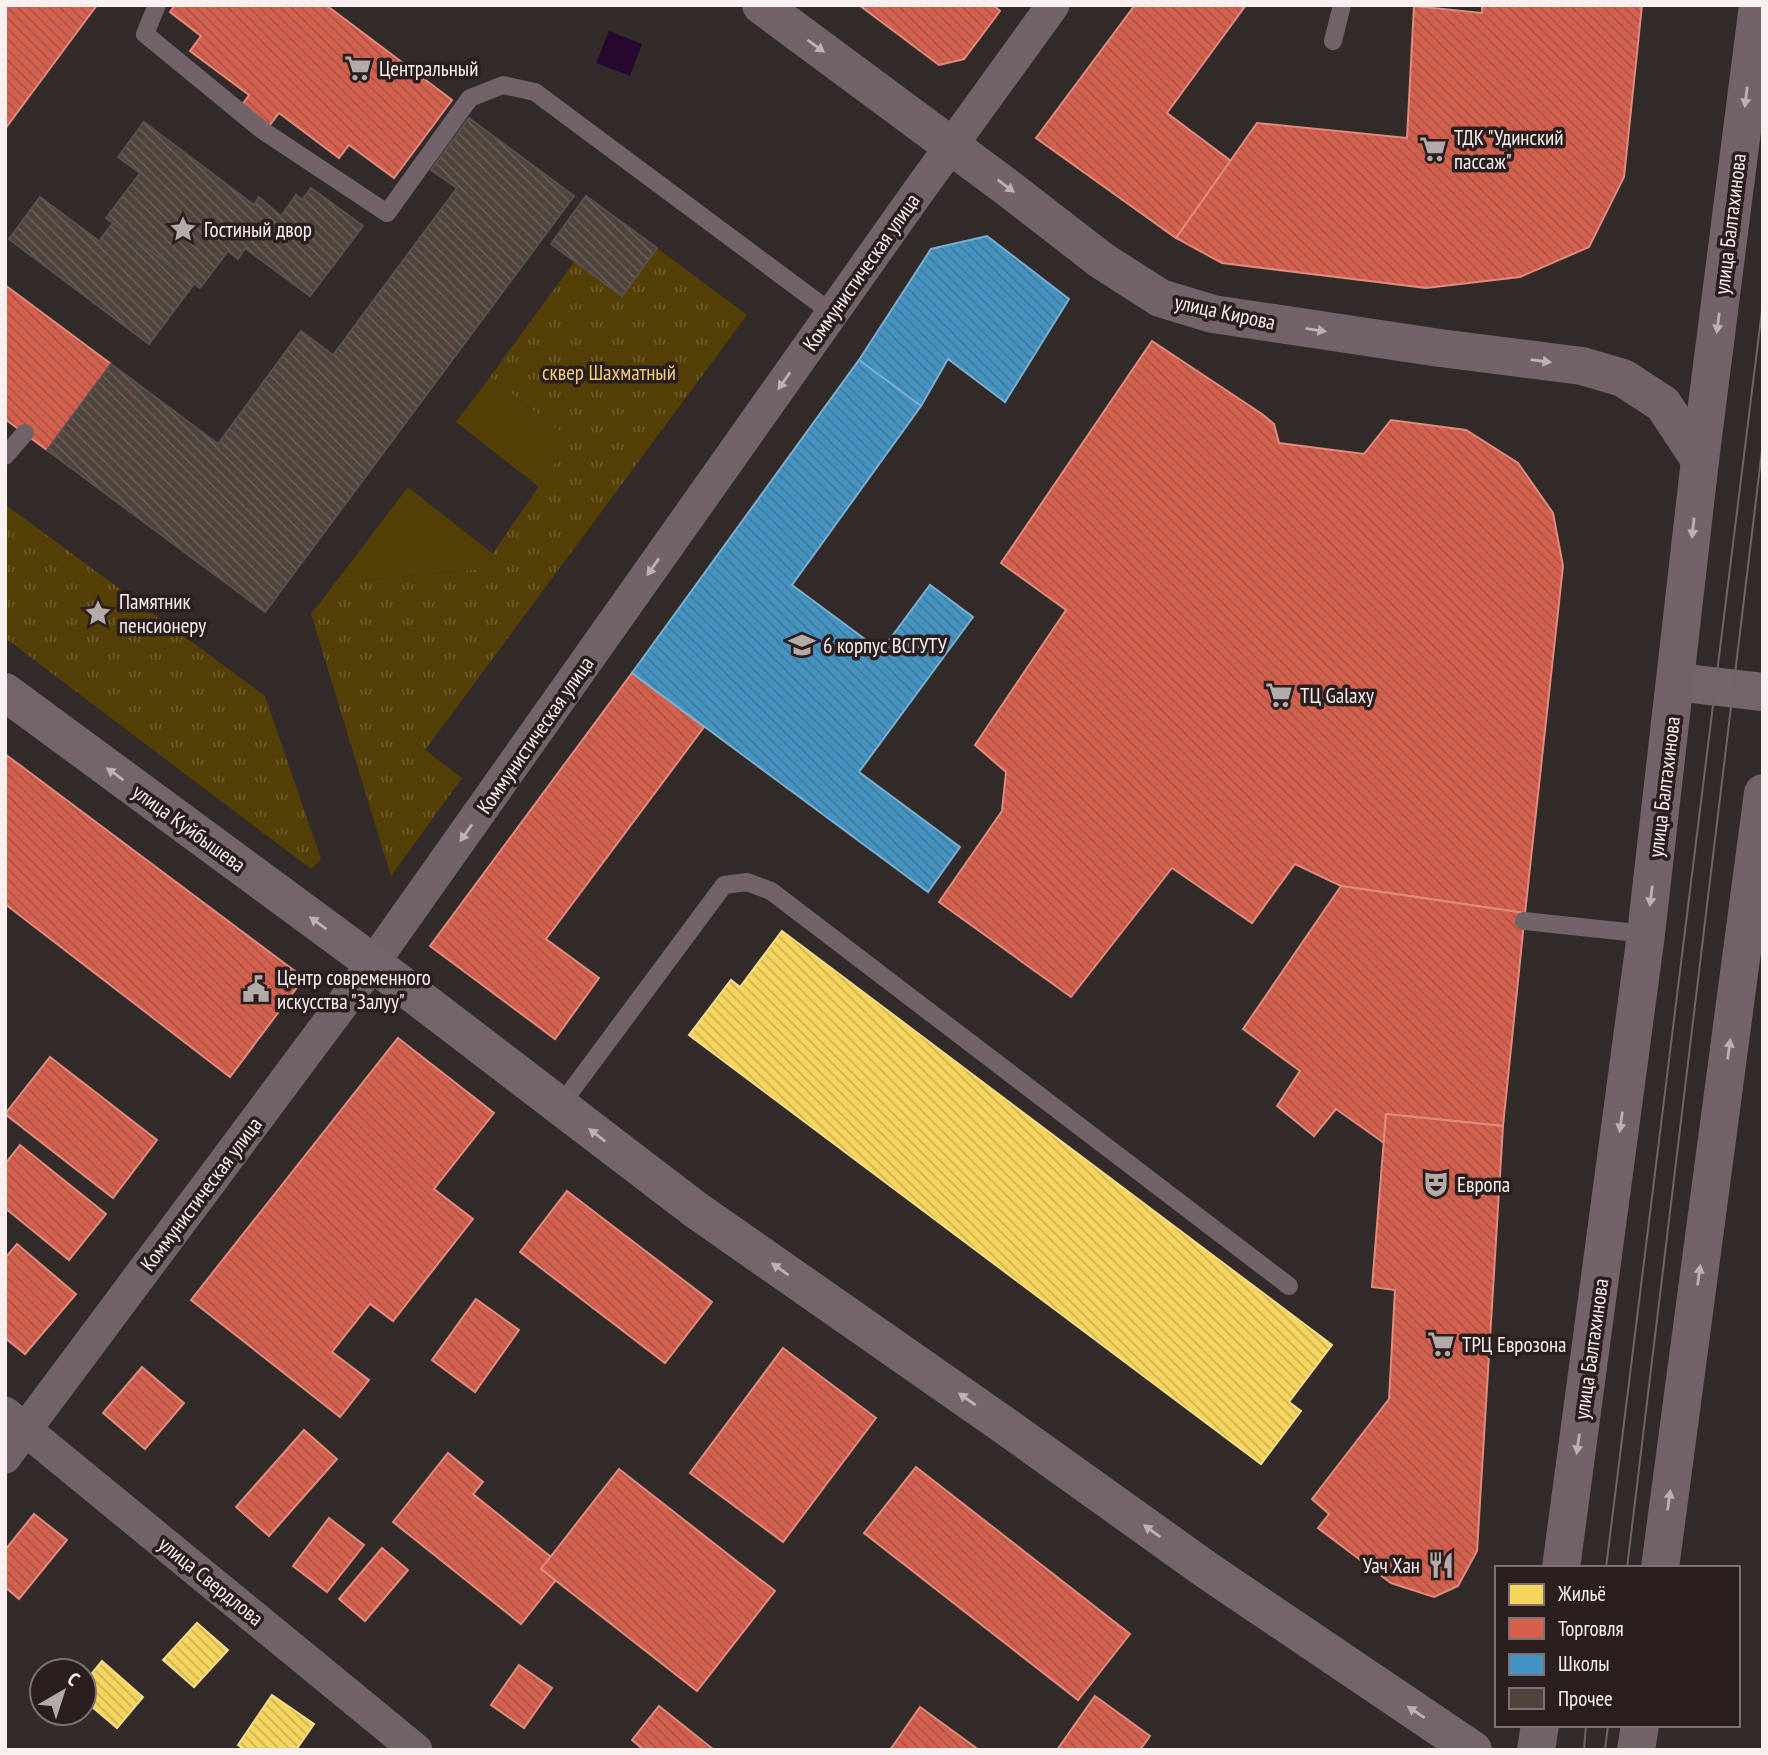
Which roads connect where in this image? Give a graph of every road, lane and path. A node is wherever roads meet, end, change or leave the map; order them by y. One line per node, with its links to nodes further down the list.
1 (157, 5): 8 (lane)
2 (761, 5): 7 (street, улица Кирова, one-way to 7)
3 (1053, 5): 7 (street, Коммунистическая улица)
4 (1342, 5): 6 (lane)
5 (1758, 5): 11 (main road, улица Балтахинова, one-way to 11)
6 (1333, 41)
7 (951, 145): 8 (street, Коммунистическая улица); 11 (street, улица Кирова, one-way to 11)
8 (832, 313): 18 (street, Коммунистическая улица, one-way to 18)
9 (25, 433): 10 (lane)
10 (5, 456)
11 (1700, 460): 12 (main road, улица Балтахинова, one-way to 12)
12 (1676, 682): 14 (main road); 17 (main road, улица Балтахинова, one-way to 17)
13 (5, 692): 18 (main road, улица Куйбышева, one-way to 13)
14 (1763, 692)
15 (1763, 793): 24 (main road, one-way to 15)
16 (1524, 921): 17 (lane)
17 (1646, 934): 23 (main road, улица Балтахинова, one-way to 23)
18 (373, 963): 19 (main road, улица Куйбышева); 21 (street, Коммунистическая улица)
19 (561, 1107): 20 (lane); 28 (main road, улица Куйбышева, one-way to 19)
20 (1289, 1286)
21 (15, 1421): 22 (street, Коммунистическая улица); 27 (street, улица Свердлова)
22 (5, 1457)
23 (1561, 1566)
24 (1660, 1566)
25 (1540, 1727): 29 (main road)
26 (1640, 1727): 30 (main road)
27 (416, 1750)
28 (1473, 1750)
29 (1536, 1750)
30 (1636, 1750)

